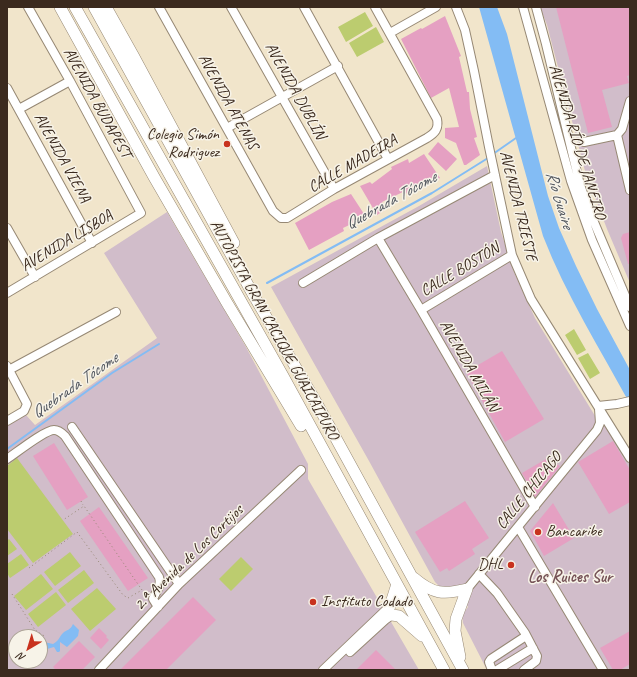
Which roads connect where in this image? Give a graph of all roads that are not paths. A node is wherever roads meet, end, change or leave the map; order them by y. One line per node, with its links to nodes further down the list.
1 (28, 7): 17 (street, AVENIDA BUDAPEST)
2 (53, 7): 27 (highway)
3 (60, 7): 27 (highway)
4 (75, 7): 52 (highway, AUTOPISTA GRAN CACIQUE GUAICAIPURO)
5 (94, 7): 39 (highway, AUTOPISTA GRAN CACIQUE GUAICAIPURO)
6 (106, 7): 39 (highway)
7 (159, 7): 22 (street, AVENIDA ATENAS)
8 (232, 7): 19 (street, AVENIDA DUBLÍN)
9 (304, 7): 16 (street)
10 (375, 7): 15 (street)
11 (436, 7): 15 (street)
12 (456, 7): 26 (street, AVENIDA TRIESTE)
13 (522, 7): 43 (street, AVENIDA RÍO DE JANEIRO)
14 (536, 7): 40 (street, AVENIDA RÍO DE JANEIRO)
15 (390, 33): 25 (street, CALLE MADEIRA)
16 (338, 66): 19 (street); 25 (street)
17 (70, 81): 21 (street); 31 (street, AVENIDA BUDAPEST)
18 (7, 88): 21 (street, AVENIDA VIENA)
19 (282, 97): 22 (street); 28 (street, AVENIDA DUBLÍN)
20 (630, 100): 23 (street)
21 (19, 109): 34 (street, AVENIDA VIENA)
22 (227, 128): 30 (street, AVENIDA ATENAS)
23 (617, 135): 24 (street); 29 (street)
24 (584, 142)
25 (388, 159): 28 (street, CALLE MADEIRA)
26 (495, 175): 33 (street); 35 (street, AVENIDA TRIESTE)
27 (154, 177): 52 (highway)
28 (334, 189): 30 (street, CALLE MADEIRA)
29 (630, 190)
30 (273, 211)
31 (141, 213): 34 (street, AVENIDA LISBOA)
32 (7, 228): 36 (street)
33 (378, 238): 37 (street); 41 (street, AVENIDA MILÁN)
34 (92, 243): 36 (street, AVENIDA LISBOA)
35 (512, 255): 41 (street, CALLE BOSTÓN); 46 (street, AVENIDA TRIESTE)
36 (35, 277): 38 (street, AVENIDA LISBOA)
37 (303, 284)
38 (7, 293)
39 (254, 296): 55 (highway, AUTOPISTA GRAN CACIQUE GUAICAIPURO)
40 (630, 307)
41 (421, 310): 53 (street, AVENIDA MILÁN)
42 (116, 312): 44 (street)
43 (630, 326)
44 (8, 369): 47 (street)
45 (630, 402): 46 (street)
46 (598, 406): 49 (street, AVENIDA TRIESTE); 53 (street, CALLE CHICAGO)
47 (7, 421)
48 (72, 427): 57 (street)
49 (630, 458)
50 (7, 459): 60 (street)
51 (301, 470): 57 (street, 2.ª Avenida de Los Cortijos)
52 (338, 476): 58 (highway, AUTOPISTA GRAN CACIQUE GUAICAIPURO)
53 (535, 507): 54 (street, CALLE CHICAGO)
54 (518, 527): 56 (street, CALLE CHICAGO); 73 (street)
55 (411, 574): 59 (highway); 69 (highway, AUTOPISTA GRAN CACIQUE GUAICAIPURO)
56 (479, 574): 59 (street, CALLE CHICAGO); 62 (street)
57 (179, 584): 60 (street, 2.ª Avenida de Los Cortijos)
58 (397, 584): 61 (highway); 64 (highway, AUTOPISTA GRAN CACIQUE GUAICAIPURO)
59 (467, 589): 69 (highway)
60 (158, 607): 65 (street, 2.ª Avenida de Los Cortijos)
61 (391, 610): 64 (highway); 66 (street); 67 (street)
62 (526, 636): 63 (street); 70 (street)
63 (533, 648): 71 (street); 72 (street)
64 (435, 652): 68 (highway, AUTOPISTA GRAN CACIQUE GUAICAIPURO)
65 (99, 670)
66 (323, 670)
67 (330, 670)
68 (444, 670)
69 (463, 670)
70 (492, 670)
71 (497, 670)
72 (524, 670)
73 (604, 670)

